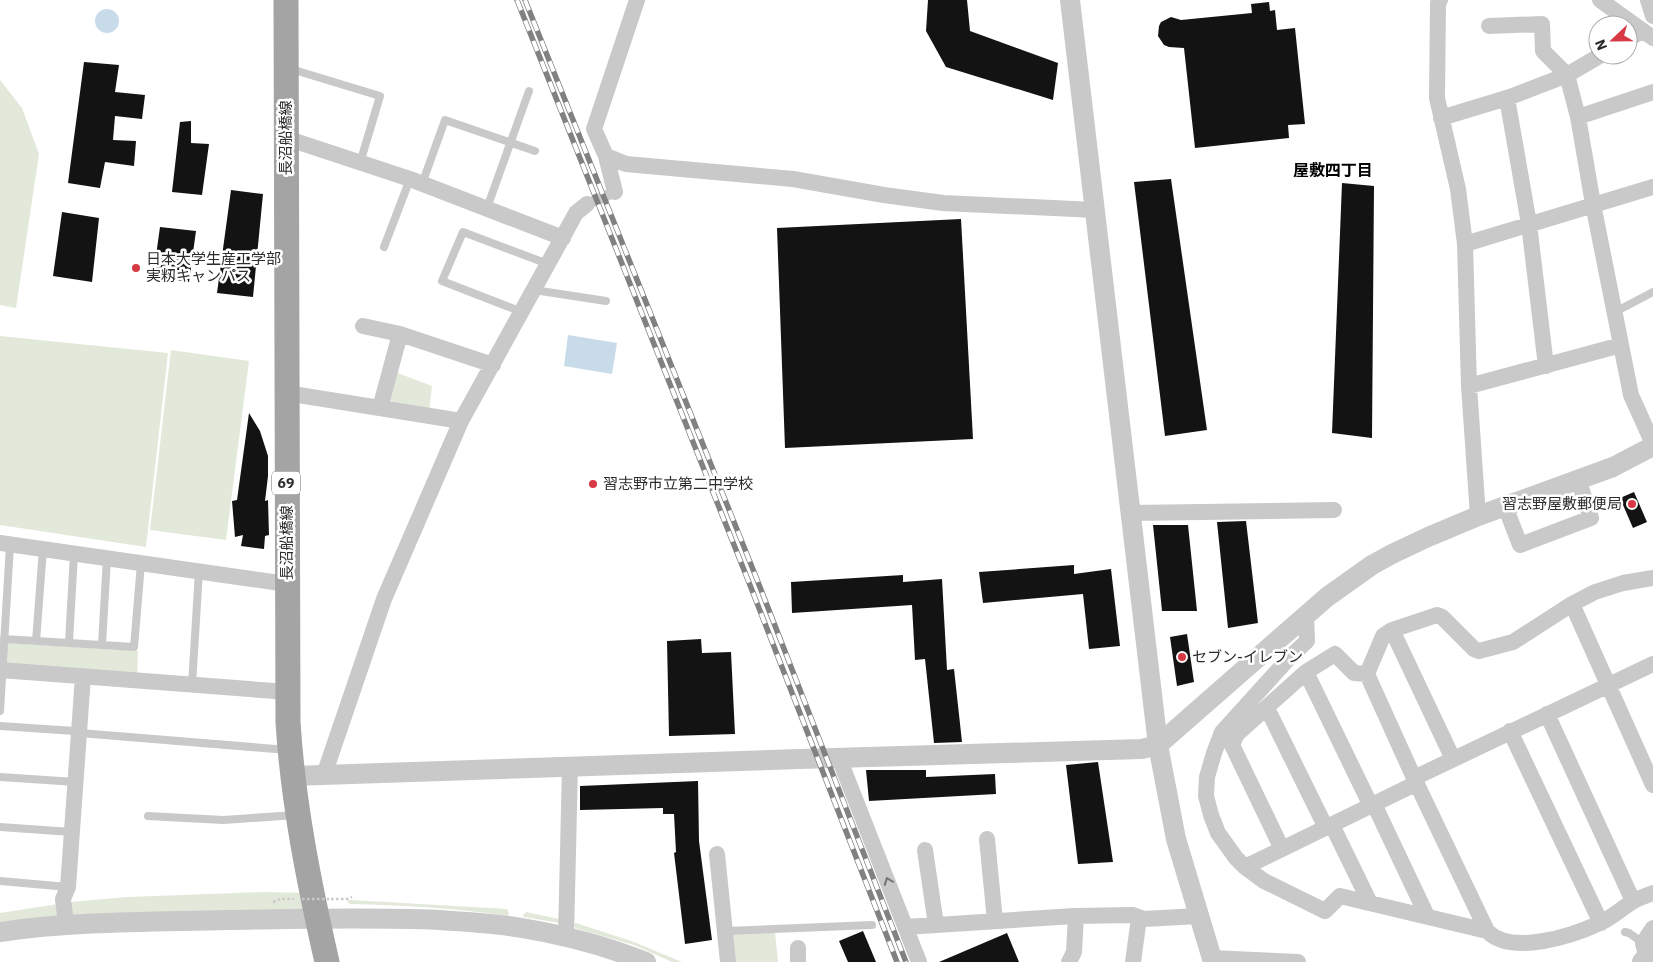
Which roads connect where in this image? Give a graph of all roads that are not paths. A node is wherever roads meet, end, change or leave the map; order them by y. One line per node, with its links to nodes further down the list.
1 (286, 0): 11 (main road, 長沼船橋線 / 69)
2 (637, 0): 21 (street)
3 (1070, 0): 29 (street)
4 (1440, 0): 17 (street)
5 (1600, 0): 9 (street)
6 (1648, 0): 7 (street)
7 (1653, 16)
8 (1489, 26): 12 (street)
9 (1648, 35)
10 (1588, 63): 12 (street)
11 (286, 68): 18 (main road, 長沼船橋線 / 69); 22 (lane)
12 (1567, 75): 15 (street); 16 (street)
13 (528, 91): 19 (lane)
14 (1653, 92): 16 (street)
15 (1507, 98): 17 (street); 30 (street)
16 (1578, 117): 27 (street)
17 (1442, 118): 32 (street)
18 (286, 138): 22 (street); 46 (main road, 長沼船橋線 / 69)
19 (510, 143): 20 (lane); 23 (lane); 28 (lane)
20 (534, 151)
21 (606, 156): 25 (street); 29 (street)
22 (360, 163): 23 (street)
23 (416, 181): 28 (street); 33 (lane)
24 (1653, 188): 27 (street)
25 (615, 192): 26 (street)
26 (587, 204): 31 (street)
27 (1593, 204): 30 (street); 39 (street)
28 (487, 208): 31 (street)
29 (1095, 210): 53 (street)
30 (1529, 224): 32 (street); 44 (street)
31 (563, 238): 34 (street)
32 (1465, 244): 45 (street)
33 (384, 247)
34 (548, 264): 35 (street); 38 (lane)
35 (534, 290): 37 (lane); 38 (street)
36 (1653, 292): 39 (lane)
37 (606, 301)
38 (522, 312): 43 (street)
39 (1615, 312): 42 (street)
40 (363, 326): 41 (street)
41 (400, 334): 43 (street); 47 (street)
42 (1621, 345): 44 (street); 49 (street)
43 (493, 365): 48 (street)
44 (1546, 366): 45 (street)
45 (1470, 386): 54 (street)
46 (286, 393): 47 (street); 62 (main road, 長沼船橋線 / 69)
47 (380, 408): 48 (street)
48 (461, 421): 89 (street)
49 (1653, 445): 50 (street)
50 (1578, 479): 51 (street); 51 (street)
51 (1505, 506): 54 (street)
52 (1334, 510): 53 (street)
53 (1131, 513): 84 (street)
54 (1478, 516): 64 (street)
55 (5, 544): 56 (street); 66 (lane)
56 (43, 549): 57 (street); 67 (lane)
57 (74, 554): 58 (street); 68 (lane)
58 (107, 558): 59 (street); 69 (lane)
59 (141, 563): 60 (street); 69 (lane)
60 (199, 571): 62 (street); 75 (lane)
61 (1653, 578): 63 (street)
62 (287, 584): 77 (main road, 長沼船橋線 / 69)
63 (1572, 604): 65 (street); 76 (street)
64 (1306, 615): 84 (street); 105 (street)
65 (1392, 630): 73 (street); 87 (street)
66 (4, 639): 67 (lane); 71 (lane)
67 (36, 641): 68 (lane)
68 (69, 642): 69 (lane)
69 (102, 644)
70 (1653, 664): 76 (street)
71 (1, 670): 74 (street); 79 (lane)
72 (1306, 672): 73 (street); 78 (street); 95 (street)
73 (1367, 674): 92 (street)
74 (84, 676): 75 (street); 83 (street)
75 (192, 685): 77 (street)
76 (1609, 685): 80 (street); 94 (street)
77 (288, 692): 85 (main road, 長沼船橋線 / 69)
78 (1267, 708): 99 (street); 102 (street)
79 (0, 711)
80 (1547, 714): 82 (street); 109 (street)
81 (0, 726): 83 (lane)
82 (1510, 731): 87 (street); 117 (street)
83 (80, 733): 85 (lane); 93 (street)
84 (1158, 745): 86 (street); 113 (street)
85 (290, 750): 90 (main road, 長沼船橋線 / 69)
86 (839, 758): 88 (street); 121 (street, one-way to 86)
87 (1453, 759): 92 (street)
88 (570, 766): 89 (street); 127 (street)
89 (324, 775): 90 (street)
90 (292, 776): 96 (main road, 長沼船橋線 / 69)
91 (0, 777): 93 (lane)
92 (1415, 781): 95 (street); 123 (street)
93 (76, 782): 100 (street)
94 (1653, 785)
95 (1372, 805): 99 (street); 114 (street)
96 (298, 814): 97 (lane); 111 (main road, 長沼船橋線 / 69)
97 (148, 816)
98 (0, 826): 100 (lane)
99 (1329, 826): 102 (street); 110 (street)
100 (72, 832): 107 (street)
101 (987, 839): 116 (street)
102 (1282, 849): 105 (street)
103 (925, 850): 120 (street)
104 (717, 854): 124 (street)
105 (1245, 867): 110 (street)
106 (0, 881): 107 (lane)
107 (68, 887): 118 (street)
108 (1653, 893): 109 (street)
109 (1633, 901): 117 (street)
110 (1370, 903): 114 (street)
111 (316, 906): 118 (street); 127 (street); 130 (main road, 長沼船橋線 / 69)
112 (1076, 916): 115 (street); 116 (street); 134 (street)
113 (1198, 916): 115 (street); 129 (street)
114 (1427, 916): 123 (street)
115 (1139, 918): 135 (street)
116 (995, 921): 120 (street)
117 (1601, 923): 123 (street)
118 (66, 924): 125 (street)
119 (872, 925): 124 (lane)
120 (936, 925): 121 (street)
121 (906, 927): 133 (street)
122 (1653, 928): 128 (street)
123 (1487, 930)
124 (726, 931): 132 (street)
125 (0, 932)
126 (1625, 932): 128 (lane)
127 (566, 936): 131 (street)
128 (1646, 952)
129 (1212, 960): 136 (street)
130 (327, 962)
131 (646, 962)
132 (728, 962)
133 (919, 962)
134 (1069, 962)
135 (1134, 962)
136 (1298, 962)

